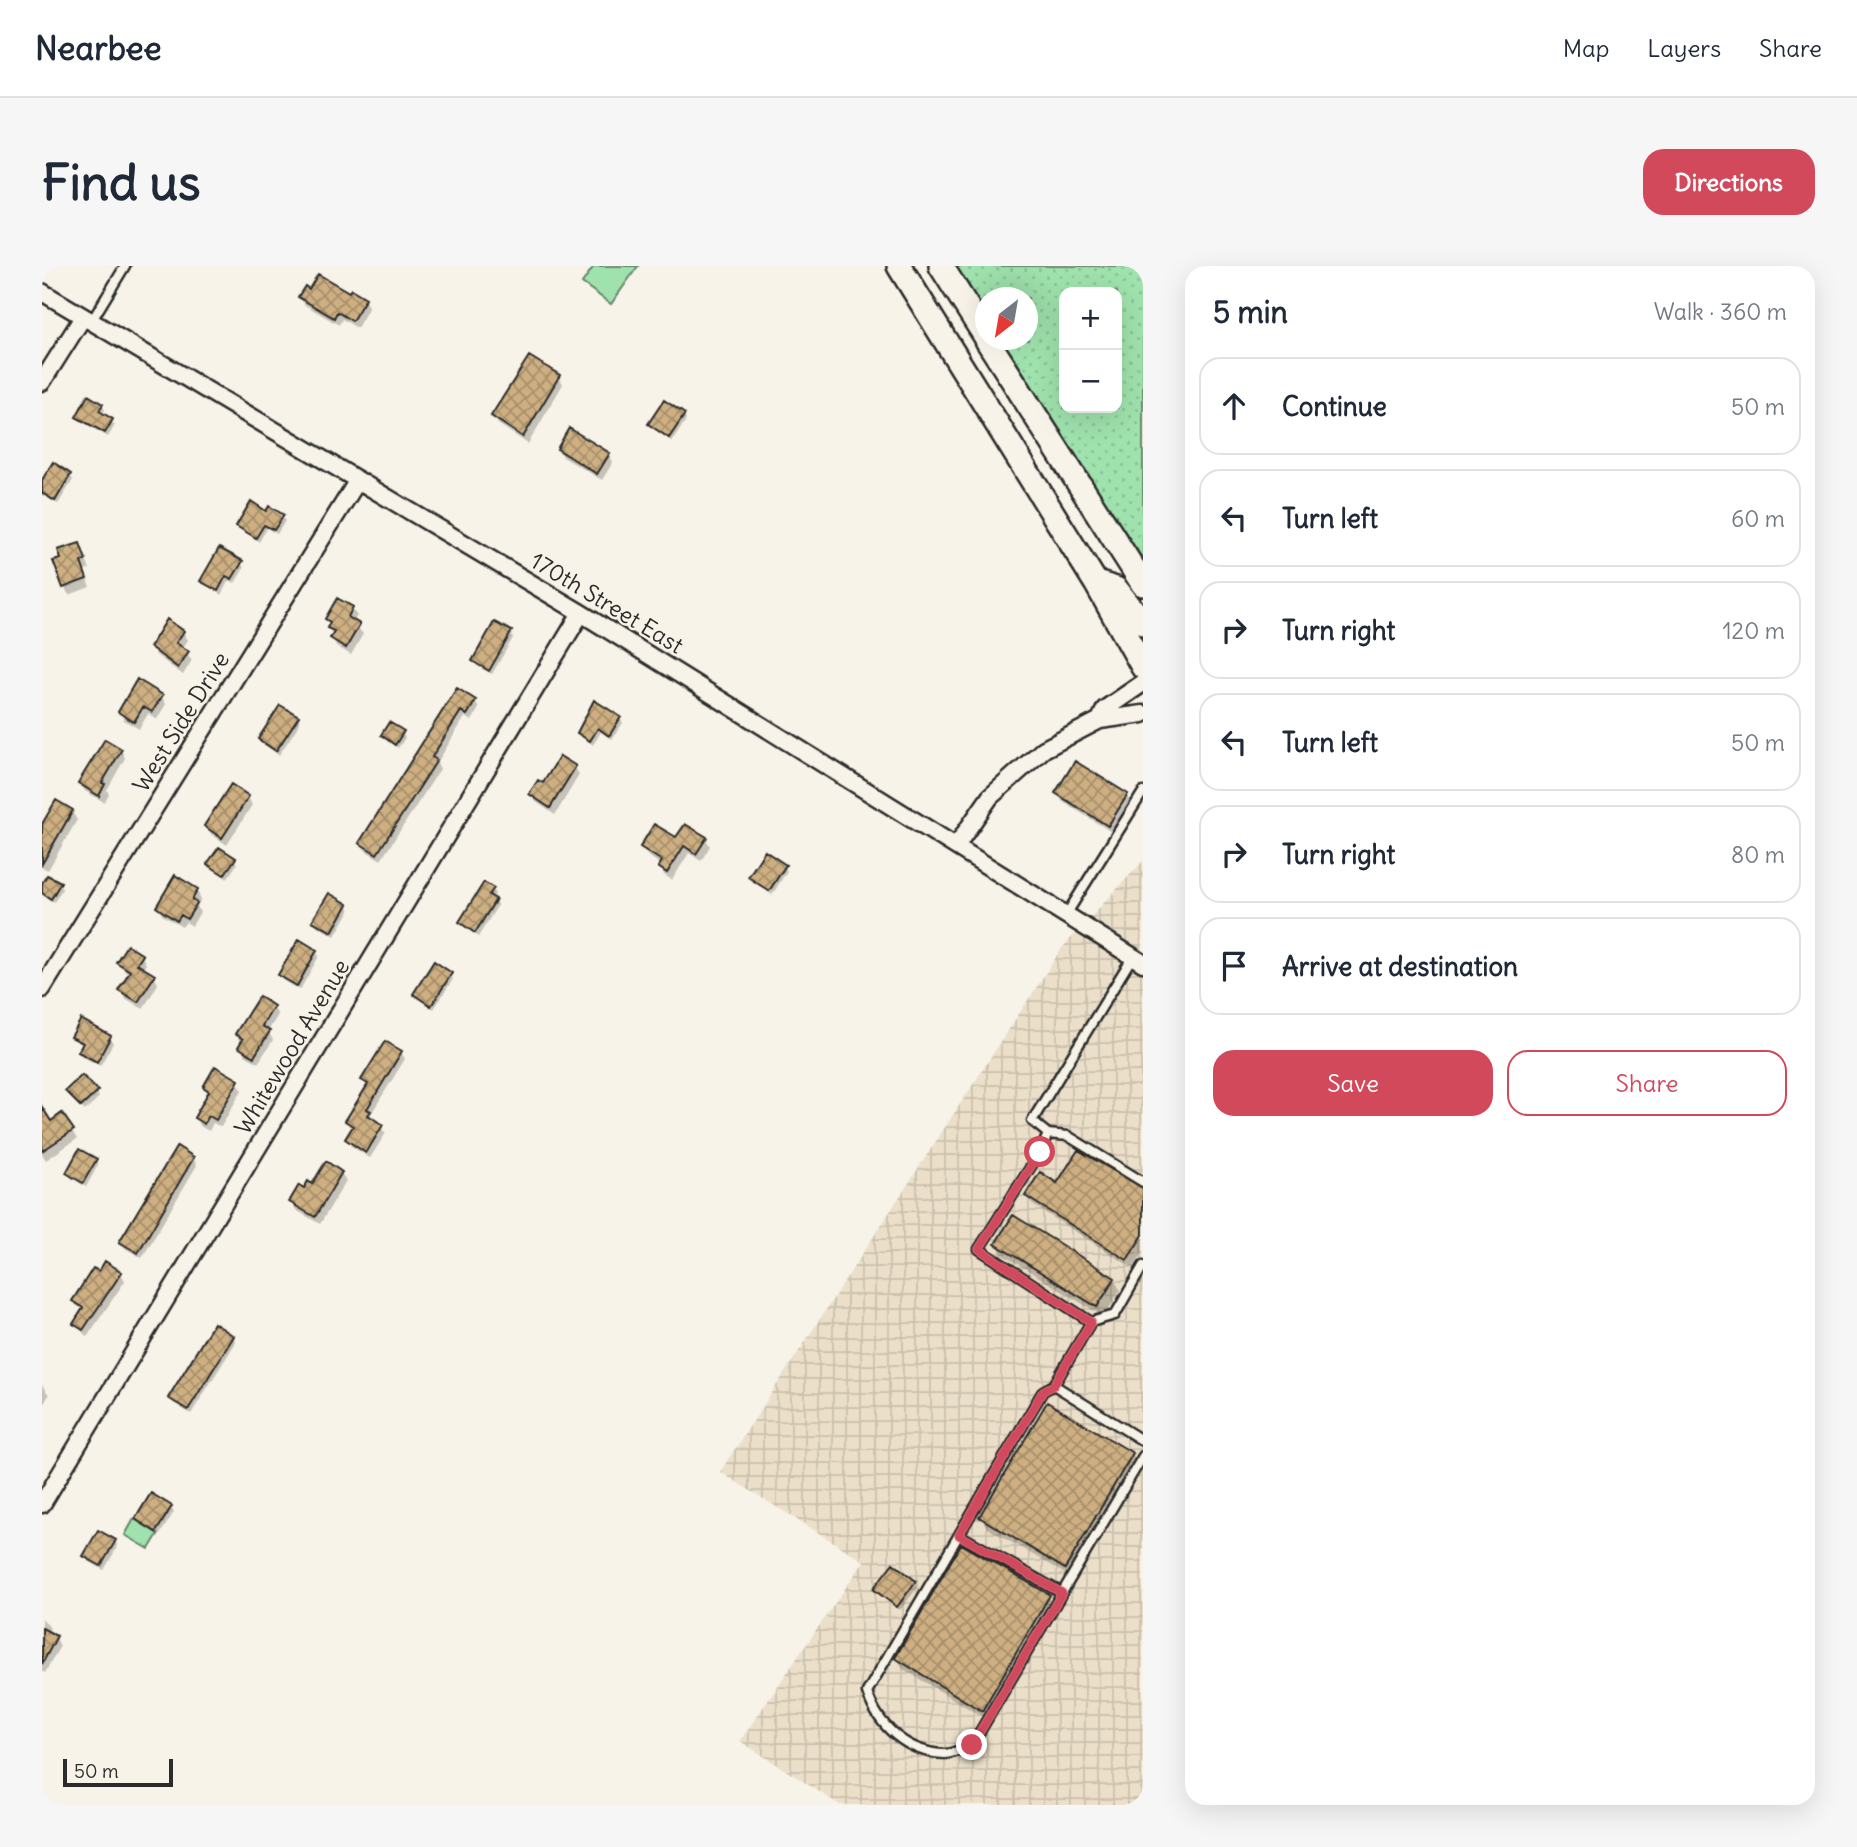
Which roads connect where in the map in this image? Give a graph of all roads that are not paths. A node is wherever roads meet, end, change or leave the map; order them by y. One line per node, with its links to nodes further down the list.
1 (125, 266): 5 (lane)
2 (899, 266): 10 (main road)
3 (941, 266): 6 (main road)
4 (42, 292): 5 (street, 170th Street East)
5 (87, 319): 8 (street); 9 (street, 170th Street East)
6 (975, 320)
7 (994, 350): 11 (main road)
8 (42, 382)
9 (358, 480): 12 (street, 170th Street East); 22 (street, West Side Drive)
10 (1096, 583): 13 (main road); 14 (main road)
11 (1143, 584)
12 (581, 613): 19 (street, 170th Street East); 30 (street, Whitewood Avenue)
13 (1143, 623)
14 (1143, 667)
15 (1143, 683): 17 (street)
16 (1143, 714): 17 (street)
17 (1100, 719): 19 (street)
18 (1143, 792): 20 (lane)
19 (956, 846): 20 (street, 170th Street East)
20 (1066, 915): 21 (street, 170th Street East)
21 (1138, 960): 23 (lane)
22 (42, 989)
23 (1048, 1134): 24 (lane); 26 (lane)
24 (1143, 1182)
25 (1143, 1266): 26 (lane)
26 (1091, 1322): 27 (lane)
27 (1054, 1385): 28 (lane); 31 (lane)
28 (1143, 1441)
29 (1143, 1456): 32 (lane)
30 (42, 1504)
31 (959, 1535): 32 (lane); 32 (lane)
32 (1062, 1593)

